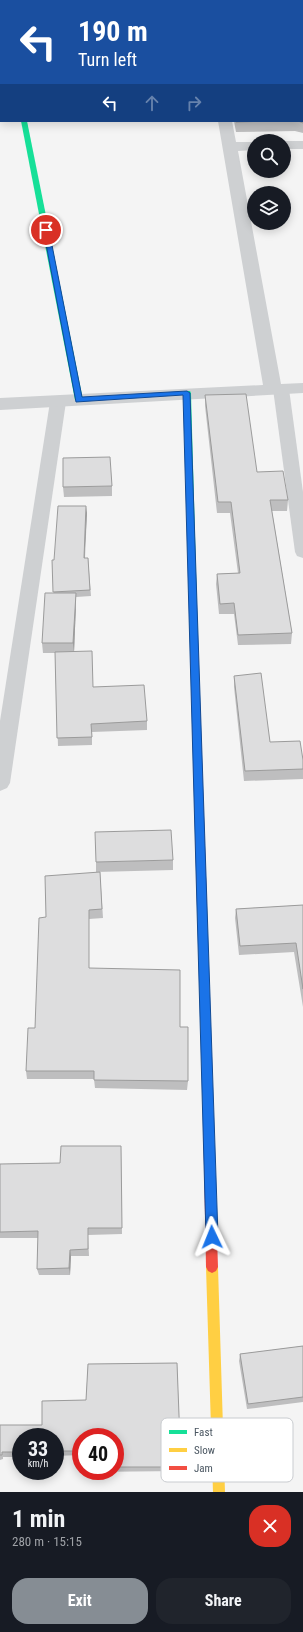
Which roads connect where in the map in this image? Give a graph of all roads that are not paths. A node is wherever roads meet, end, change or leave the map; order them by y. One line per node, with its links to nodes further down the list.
1 (24, 122): 10 (street)
2 (225, 122): 6 (street)
3 (291, 145): 4 (street)
4 (303, 145)
5 (247, 146): 6 (street)
6 (229, 147): 8 (street)
7 (303, 388): 8 (street)
8 (277, 389): 9 (street); 13 (lane)
9 (187, 393): 10 (street); 15 (street)
10 (79, 400): 11 (street)
11 (58, 402): 12 (street); 14 (lane)
12 (0, 404)
13 (303, 552)
14 (0, 783)
15 (217, 1418)
16 (219, 1482): 17 (street)
17 (219, 1492)

